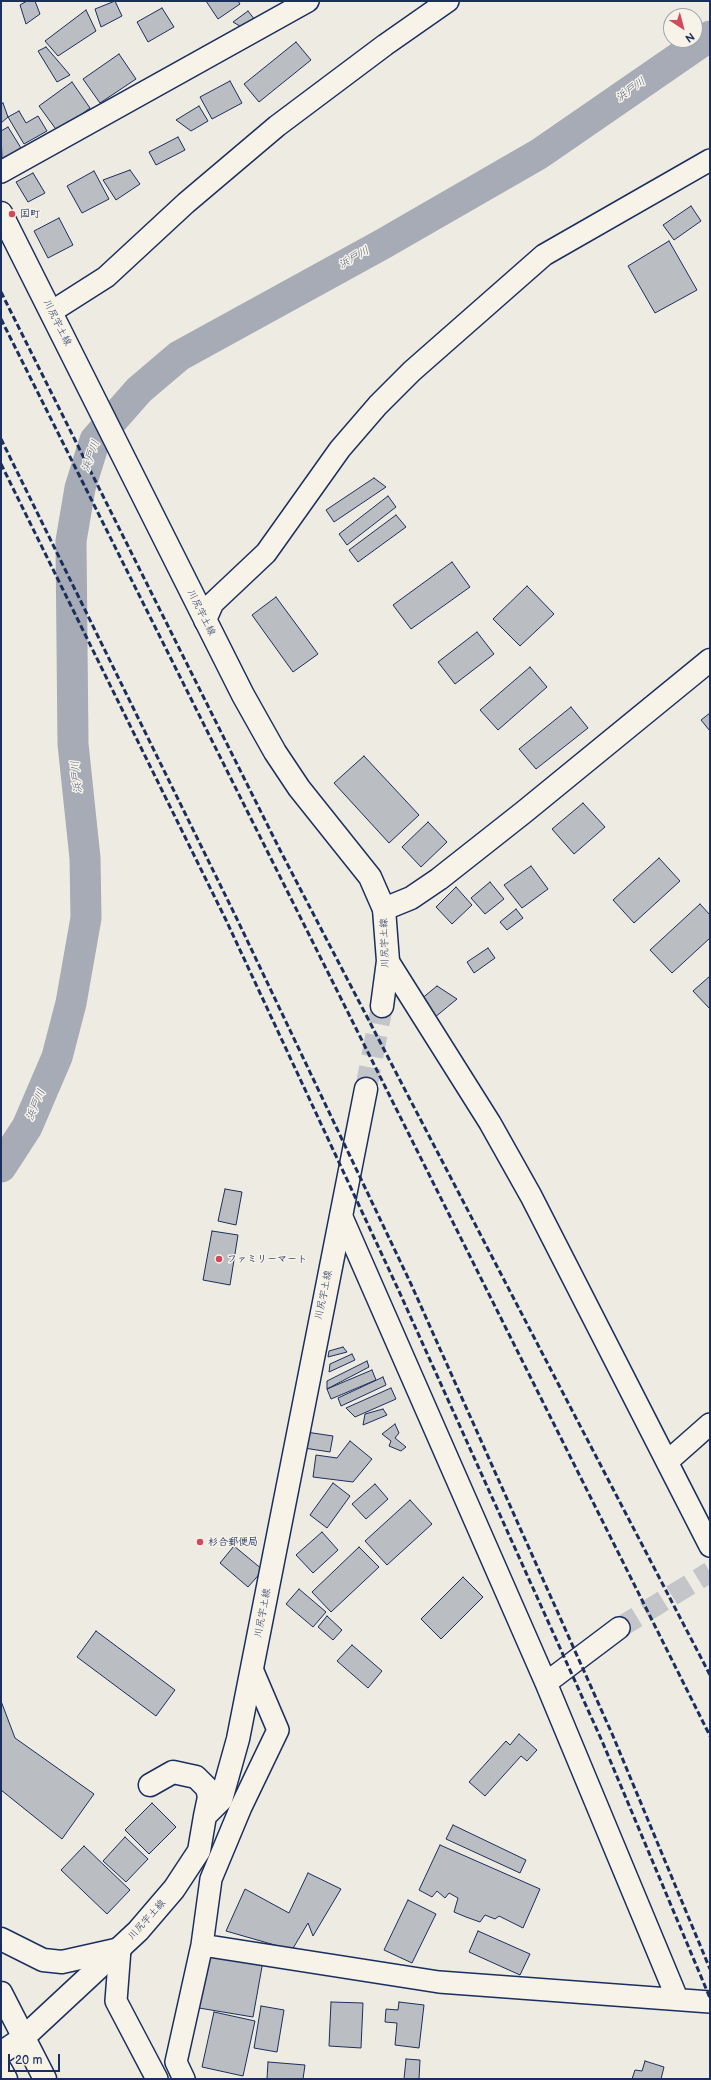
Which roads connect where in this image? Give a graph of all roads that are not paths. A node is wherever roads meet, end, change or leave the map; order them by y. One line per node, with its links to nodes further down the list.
1 (308, 1): 4 (street)
2 (448, 1): 6 (street)
3 (710, 160): 7 (street)
4 (1, 172)
5 (1, 213): 6 (main road, 川尻宇土線)
6 (55, 319): 7 (main road, 川尻宇土線)
7 (200, 613): 9 (main road, 川尻宇土線)
8 (710, 660): 9 (main road)
9 (384, 909): 10 (main road, 川尻宇土線)
10 (388, 961): 11 (main road, 川尻宇土線); 15 (street)
11 (382, 1006)
12 (366, 1089): 13 (main road, 川尻宇土線)
13 (341, 1215): 18 (main road, 川尻宇土線); 19 (street)
14 (710, 1424): 15 (street)
15 (668, 1461): 16 (street)
16 (710, 1546)
17 (619, 1628): 19 (street)
18 (252, 1669): 21 (main road, 川尻宇土線); 23 (street)
19 (546, 1683): 26 (street)
20 (150, 1785): 21 (main road)
21 (205, 1816): 24 (main road, 川尻宇土線)
22 (1, 1940): 24 (main road)
23 (202, 1945): 26 (street); 34 (street)
24 (120, 1949): 28 (main road, 川尻宇土線); 33 (street)
25 (1, 1993): 28 (main road)
26 (677, 1998): 27 (street)
27 (710, 2002)
28 (23, 2038): 29 (main road, 川尻宇土線); 32 (main road)
29 (1, 2053)
30 (1, 2070): 31 (main road)
31 (6, 2079)
32 (45, 2079)
33 (157, 2079)
34 (184, 2079)

